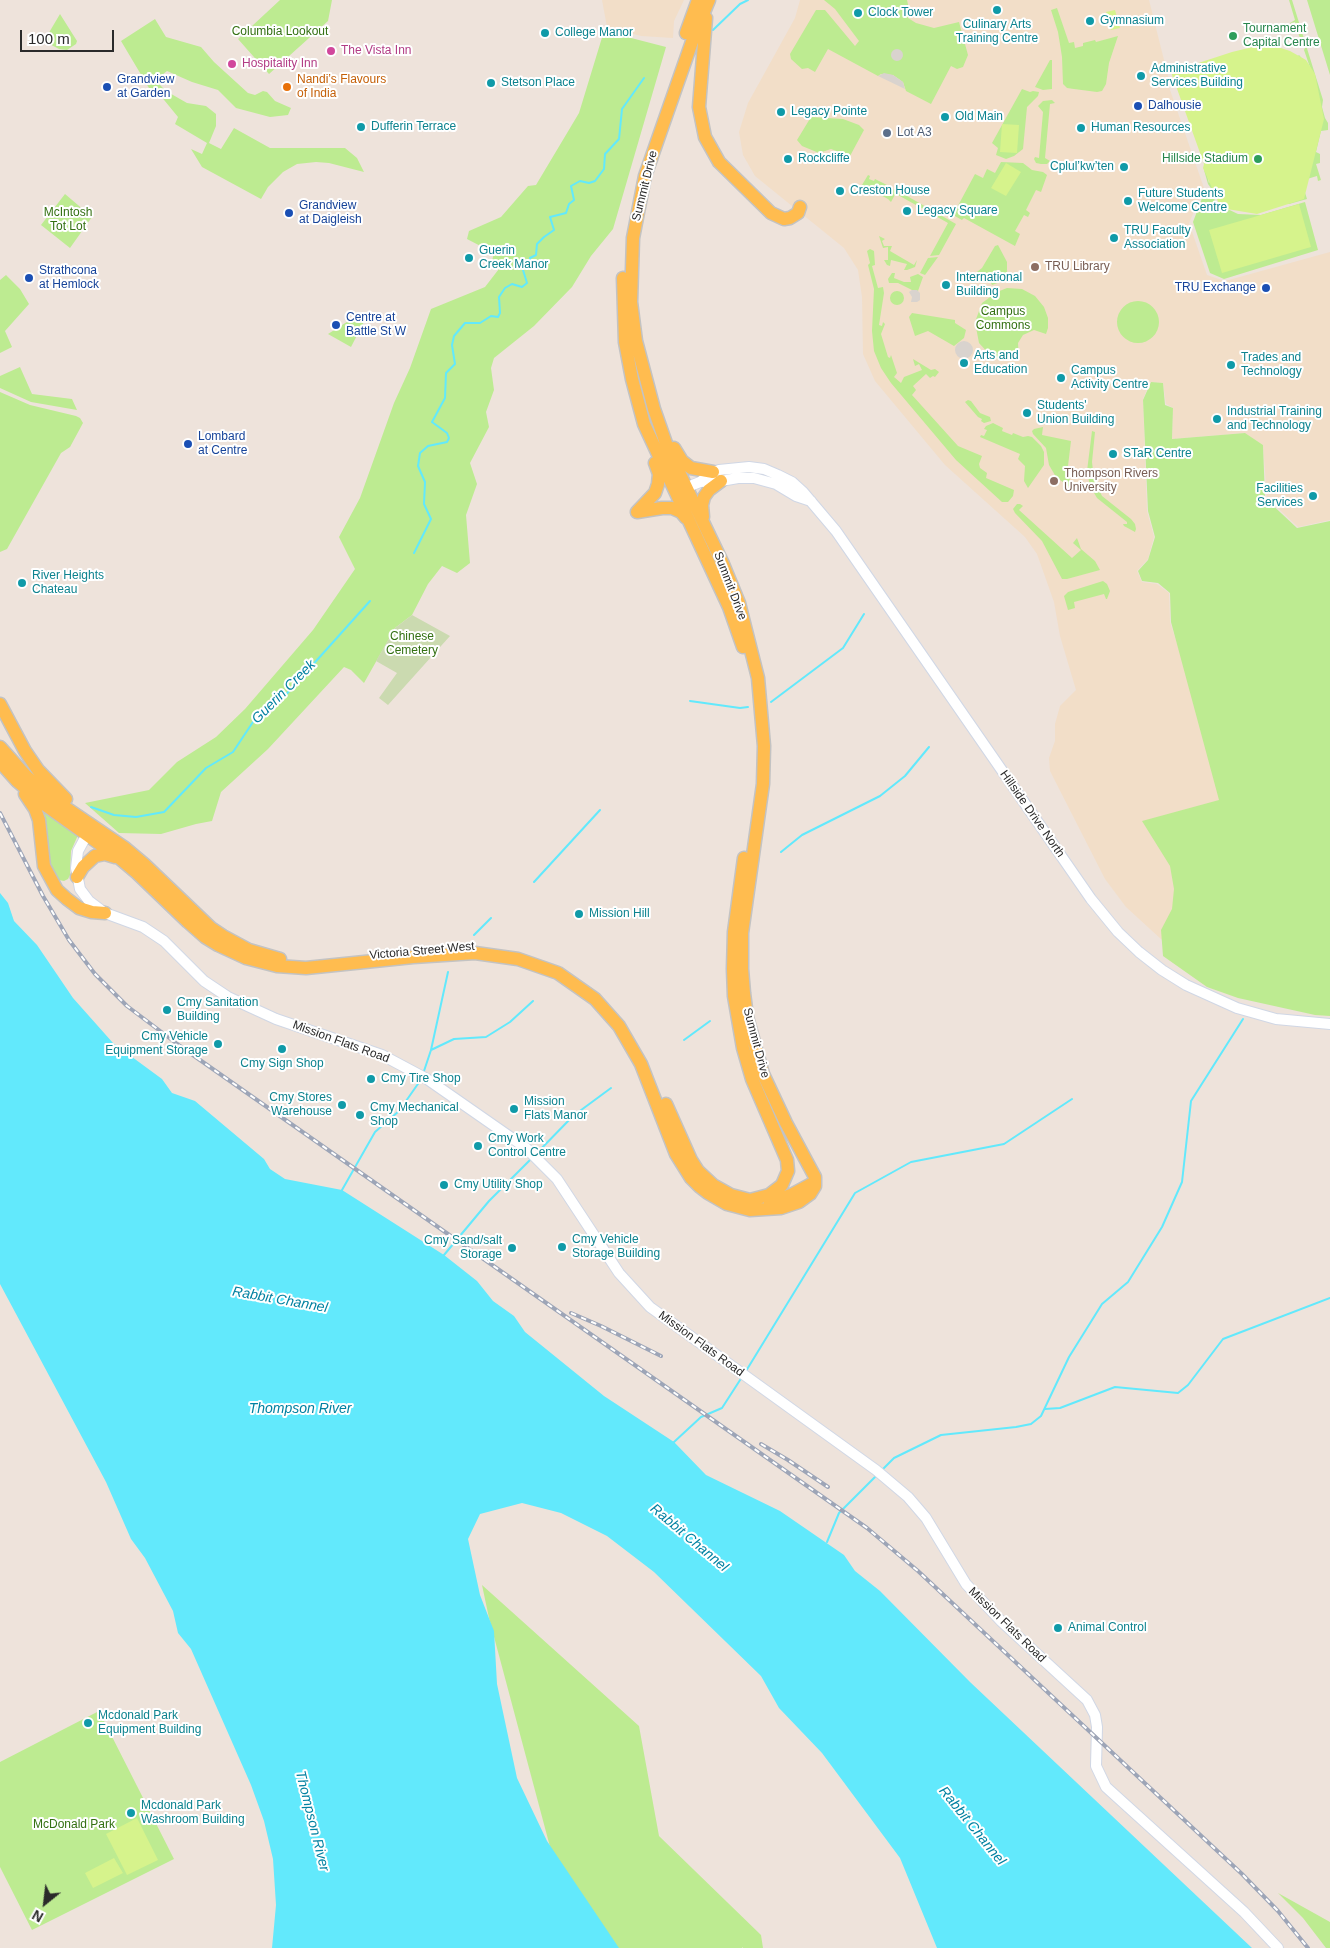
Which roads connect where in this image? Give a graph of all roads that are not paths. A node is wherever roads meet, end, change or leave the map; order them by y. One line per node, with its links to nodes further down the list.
1 (698, 0): 5 (main road, Summit Drive)
2 (709, 0): 3 (main road); 4 (main road, Summit Drive)
3 (800, 207)
4 (659, 423): 6 (main road); 7 (main road, Summit Drive)
5 (644, 424): 7 (main road, Summit Drive); 8 (main road)
6 (717, 476): 7 (street, Hillside Drive North); 9 (main road); 19 (street, Hillside Drive North)
7 (680, 490): 8 (main road, Summit Drive); 9 (main road, Summit Drive)
8 (689, 520): 20 (main road, Summit Drive)
9 (704, 524): 21 (main road, Summit Drive)
10 (0, 704): 14 (main road)
11 (0, 747): 14 (main road, Victoria Street West)
12 (0, 762): 13 (main road, Victoria Street West)
13 (17, 781): 14 (main road, Victoria Street West); 16 (main road)
14 (90, 830): 15 (main road, Victoria Street West); 17 (street); 24 (main road, Victoria Street West)
15 (118, 857): 17 (main road); 23 (main road, Victoria Street West)
16 (50, 878): 17 (main road); 18 (main road)
17 (77, 879): 18 (street, Mission Flats Road)
18 (106, 913): 25 (street, Mission Flats Road)
19 (1330, 1024)
20 (771, 1122): 23 (main road); 24 (main road)
21 (809, 1164): 22 (main road); 23 (main road, Summit Drive)
22 (827, 1172)
23 (816, 1182): 24 (main road, Victoria Street West)
24 (750, 1200)
25 (1278, 1948)

